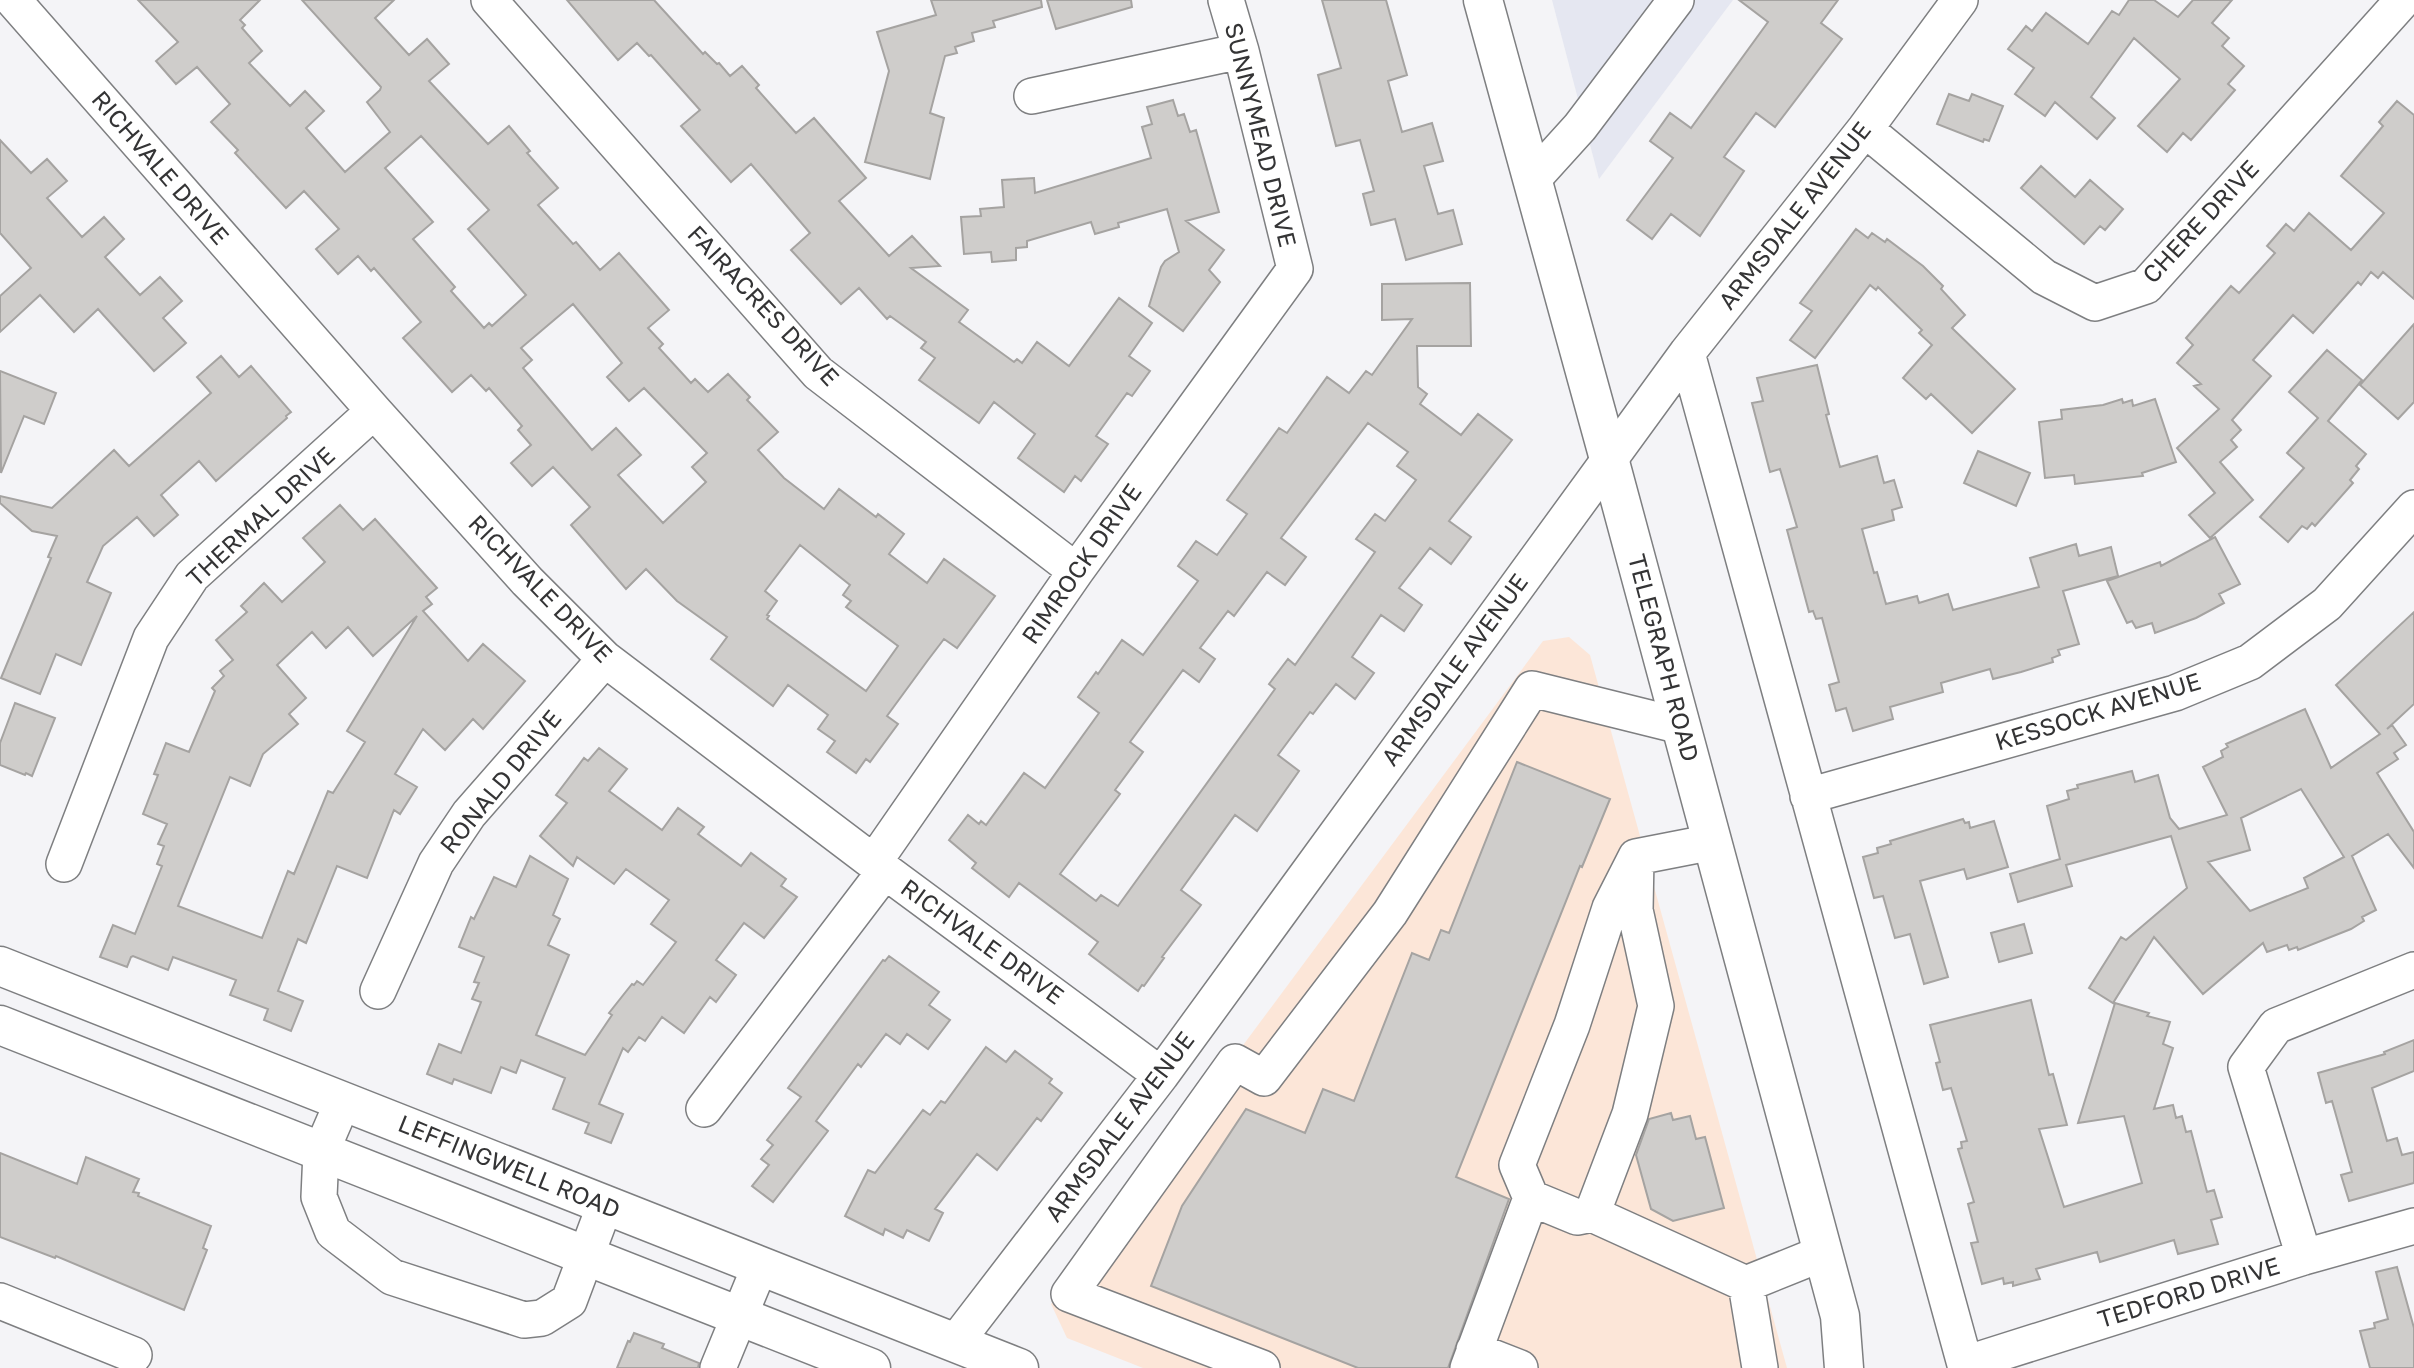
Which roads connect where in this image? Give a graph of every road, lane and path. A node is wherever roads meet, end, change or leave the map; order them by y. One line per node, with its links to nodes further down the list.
1 (13, 0): 14 (street, RICHVALE DRIVE)
2 (489, 0): 17 (street, FAIRACRES DRIVE)
3 (1226, 0): 8 (street, SUNNYMEAD DRIVE)
4 (1483, 0): 11 (main road, TELEGRAPH ROAD)
5 (1676, 0): 11 (street)
6 (1960, 0): 10 (street, ARMSDALE AVENUE)
7 (2403, 0): 10 (street, CHERE DRIVE)
8 (1241, 51): 9 (street); 12 (street, SUNNYMEAD DRIVE)
9 (1032, 96)
10 (1865, 128): 13 (street, ARMSDALE AVENUE)
11 (1532, 180): 15 (main road, TELEGRAPH ROAD)
12 (1295, 269): 17 (street, RIMROCK DRIVE)
13 (1687, 353): 15 (street, ARMSDALE AVENUE); 20 (street)
14 (374, 411): 18 (street, RICHVALE DRIVE); 23 (street, THERMAL DRIVE)
15 (1609, 458): 19 (main road, TELEGRAPH ROAD); 29 (street, ARMSDALE AVENUE)
16 (2414, 508): 20 (street, KESSOCK AVENUE)
17 (1076, 571): 24 (street, RIMROCK DRIVE)
18 (605, 659): 24 (street, RICHVALE DRIVE); 27 (street, RONALD DRIVE)
19 (1681, 726): 21 (main road, TELEGRAPH ROAD); 52 (street)
20 (1808, 796): 48 (street)
21 (1713, 842): 22 (street); 37 (main road, TELEGRAPH ROAD)
22 (1636, 857): 33 (street); 35 (street)
23 (64, 864)
24 (880, 867): 29 (street, RICHVALE DRIVE); 31 (street, RIMROCK DRIVE)
25 (0, 966): 30 (main road, LEFFINGWELL ROAD)
26 (2414, 970): 39 (street)
27 (379, 991)
28 (0, 1025): 32 (main road)
29 (1161, 1075): 45 (street, ARMSDALE AVENUE)
30 (343, 1101): 32 (street); 34 (main road, LEFFINGWELL ROAD)
31 (704, 1109)
32 (321, 1152): 38 (main road); 38 (street)
33 (1531, 1198): 35 (street); 47 (street)
34 (605, 1205): 38 (street); 40 (main road, LEFFINGWELL ROAD)
35 (1592, 1214): 41 (street)
36 (2414, 1226): 39 (street, TEDFORD DRIVE)
37 (1823, 1253): 41 (street); 44 (main road, TELEGRAPH ROAD)
38 (585, 1256): 43 (main road)
39 (2304, 1257): 48 (street, TEDFORD DRIVE)
40 (760, 1266): 43 (street); 45 (main road, LEFFINGWELL ROAD)
41 (1746, 1284): 54 (street)
42 (2, 1306): 46 (street)
43 (739, 1316): 49 (street); 50 (main road)
44 (1840, 1316): 55 (main road, TELEGRAPH ROAD); 56 (main road, TELEGRAPH ROAD)
45 (955, 1343): 51 (main road, LEFFINGWELL ROAD)
46 (134, 1356)
47 (1471, 1359): 53 (street)
48 (1965, 1366)
49 (718, 1368)
50 (871, 1368)
51 (1019, 1368)
52 (1262, 1368)
53 (1520, 1368)
54 (1760, 1368)
55 (1844, 1368)
56 (1872, 1368)

